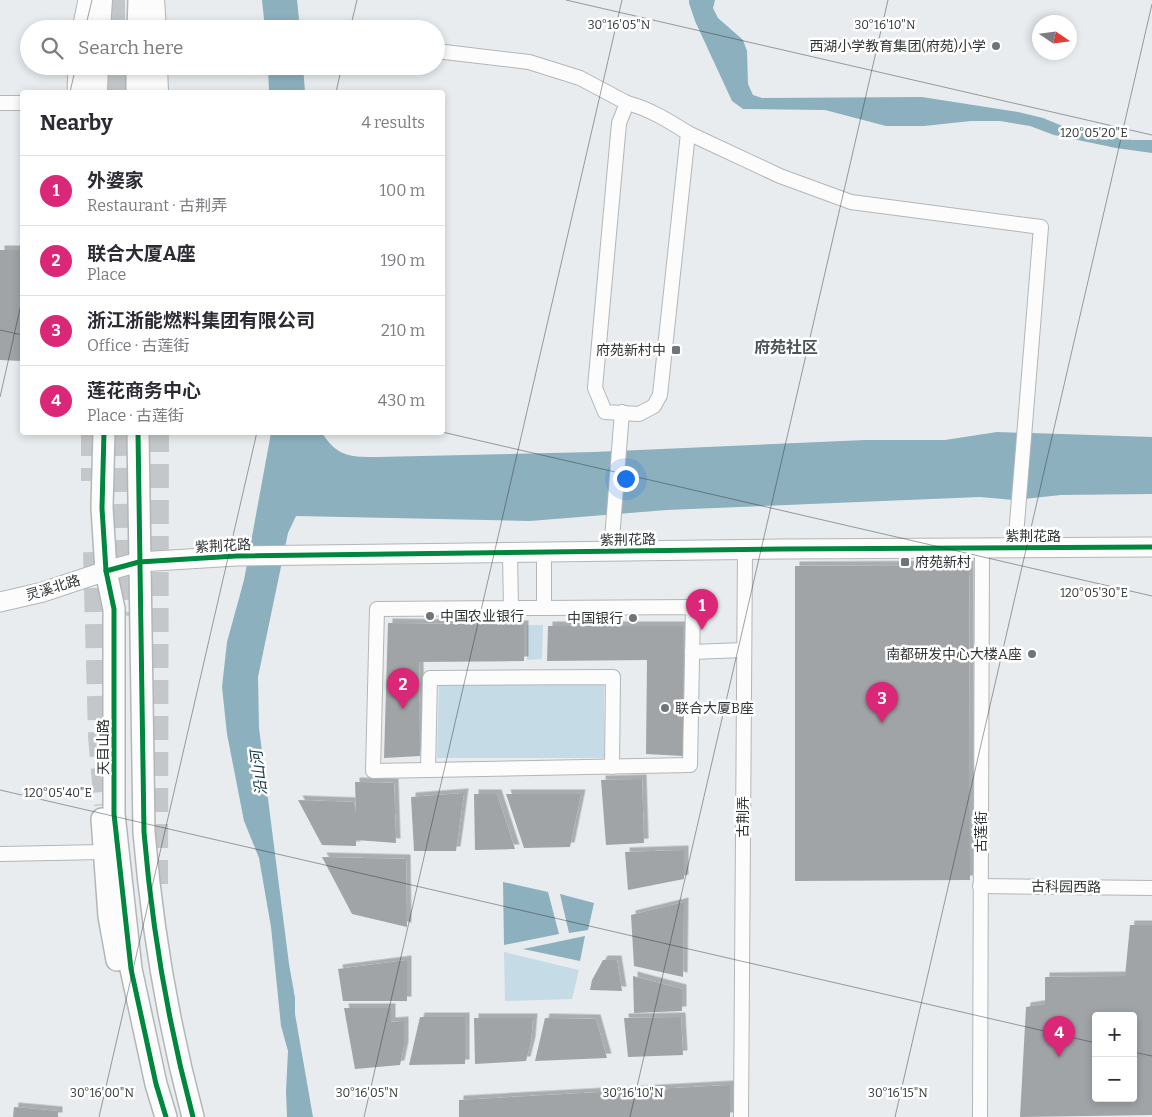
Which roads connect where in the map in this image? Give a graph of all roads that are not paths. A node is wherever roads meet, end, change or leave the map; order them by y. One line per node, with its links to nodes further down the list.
1 (88, 0): 6 (street)
2 (100, 0): 7 (highway)
3 (107, 0): 8 (main road)
4 (139, 0): 9 (main road)
5 (152, 0): 10 (highway)
6 (84, 20)
7 (99, 20)
8 (107, 20)
9 (138, 20)
10 (153, 20)
11 (445, 52): 24 (street)
12 (78, 75): 17 (street)
13 (96, 75): 18 (highway)
14 (107, 75): 19 (main road)
15 (137, 75): 20 (main road)
16 (155, 75): 21 (highway)
17 (77, 90)
18 (95, 90)
19 (107, 90)
20 (137, 90)
21 (156, 90)
22 (0, 103): 23 (street)
23 (20, 103)
24 (627, 103): 25 (street); 26 (street)
25 (688, 133): 26 (street); 33 (street)
26 (622, 412): 35 (street)
27 (93, 435): 30 (street, 天目山路)
28 (104, 435): 30 (main road, 天目山路)
29 (138, 435): 38 (main road)
30 (102, 508): 39 (main road, 天目山路)
31 (1152, 547): 33 (street, 紫荆花路)
32 (982, 548): 33 (street, 紫荆花路); 34 (street, 紫荆花路); 49 (street, 古莲街)
33 (1015, 548)
34 (745, 550): 35 (street, 紫荆花路); 43 (street, 古荆弄)
35 (612, 552): 36 (street, 紫荆花路)
36 (544, 553): 37 (street, 紫荆花路); 42 (street)
37 (510, 554): 38 (street, 紫荆花路); 41 (street)
38 (139, 562): 39 (street, 紫荆花路); 55 (main road)
39 (106, 571): 40 (street, 灵溪北路); 47 (main road); 51 (main road, 天目山路)
40 (0, 602)
41 (511, 608): 42 (street); 46 (street)
42 (544, 608): 44 (street)
43 (744, 650): 44 (street); 56 (street, 古荆弄)
44 (692, 652): 45 (street)
45 (612, 767): 46 (street); 46 (street)
46 (428, 770)
47 (103, 852): 48 (street); 52 (main road)
48 (0, 854)
49 (980, 886): 50 (street, 古科园西路); 57 (street, 古莲街)
50 (1152, 888)
51 (123, 892): 52 (main road); 54 (main road, 天目山路)
52 (112, 928): 53 (main road)
53 (151, 1117)
54 (166, 1117)
55 (192, 1117)
56 (741, 1117)
57 (980, 1117)

